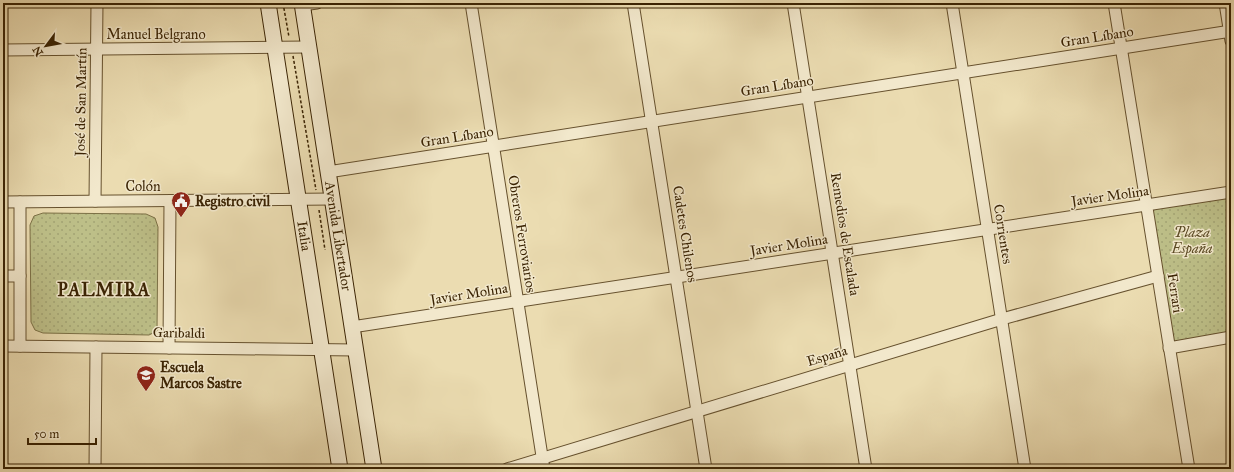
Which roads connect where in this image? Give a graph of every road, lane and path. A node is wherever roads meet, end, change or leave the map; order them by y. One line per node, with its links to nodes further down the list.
1 (97, 3): 16 (street, José de San Martín)
2 (268, 3): 13 (main road, Italia)
3 (283, 3): 14 (path)
4 (471, 3): 21 (street, Obreros Ferroviarios)
5 (633, 3): 20 (street, Cadetes Chilenos)
6 (792, 3): 19 (street, Remedios de Escalada)
7 (952, 3): 18 (street, Corrientes)
8 (1114, 3): 15 (street, Ferrari)
9 (1225, 3): 11 (street)
10 (307, 4): 12 (main road, Avenida Libertador)
11 (1230, 34): 15 (street, Gran Líbano)
12 (308, 47): 14 (street, Manuel Belgrano); 22 (main road, Avenida Libertador)
13 (275, 48): 14 (street, Manuel Belgrano); 16 (street, Manuel Belgrano); 25 (main road, Italia)
14 (291, 48): 24 (path)
15 (1122, 48): 18 (street, Gran Líbano); 30 (street, Ferrari)
16 (97, 49): 17 (street, Manuel Belgrano); 26 (street, José de San Martín)
17 (3, 50)
18 (963, 72): 19 (street, Gran Líbano); 31 (street, Corrientes)
19 (808, 96): 20 (street, Gran Líbano); 33 (street, Remedios de Escalada)
20 (652, 122): 21 (street, Gran Líbano); 37 (street, Cadetes Chilenos)
21 (493, 146): 22 (street, Gran Líbano); 38 (street, Obreros Ferroviarios)
22 (328, 172): 24 (main road, Avenida Libertador)
23 (1231, 192): 30 (street, Javier Molina)
24 (325, 199): 25 (street, Colón); 32 (path); 40 (main road, Avenida Libertador)
25 (298, 200): 27 (street, Colón); 47 (main road, Italia)
26 (95, 201): 27 (street, Colón); 29 (street, Colón)
27 (170, 201): 45 (street)
28 (3, 202): 29 (street, Colón)
29 (20, 202): 35 (street)
30 (1146, 206): 31 (street, Javier Molina); 36 (street, Ferrari)
31 (988, 230): 33 (street, Javier Molina); 39 (street, Corrientes)
32 (325, 250)
33 (833, 253): 37 (street, Javier Molina); 49 (street, Remedios de Escalada)
34 (3, 276): 35 (street)
35 (20, 276): 43 (street)
36 (1158, 276): 39 (street, España); 46 (street, Ferrari)
37 (677, 278): 38 (street, Javier Molina); 50 (street, Cadetes Chilenos)
38 (518, 302): 40 (street, Javier Molina); 51 (street, Obreros Ferroviarios)
39 (1002, 319): 49 (street, España); 58 (street, Corrientes)
40 (352, 328): 48 (main road, Avenida Libertador)
41 (1231, 337): 46 (street)
42 (3, 346): 43 (street, Garibaldi)
43 (20, 346): 44 (street, Garibaldi)
44 (96, 347): 45 (street, Garibaldi); 52 (street)
45 (169, 348): 47 (street, Garibaldi)
46 (1169, 348): 59 (street, Ferrari)
47 (321, 350): 48 (street, Garibaldi); 53 (main road, Italia)
48 (355, 350): 54 (main road, Avenida Libertador)
49 (850, 365): 50 (street, España); 57 (street, Remedios de Escalada)
50 (698, 411): 51 (street, España); 56 (street, Cadetes Chilenos)
51 (543, 464): 55 (street, España)
52 (95, 469)
53 (340, 469)
54 (374, 469)
55 (507, 469)
56 (706, 469)
57 (866, 469)
58 (1025, 469)
59 (1189, 469)

